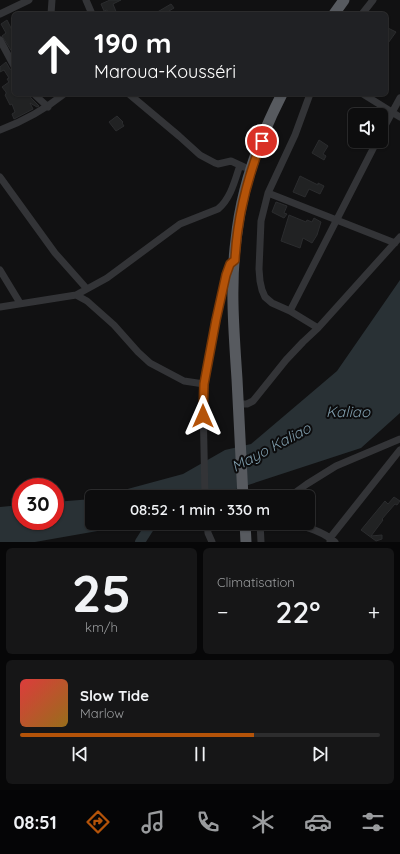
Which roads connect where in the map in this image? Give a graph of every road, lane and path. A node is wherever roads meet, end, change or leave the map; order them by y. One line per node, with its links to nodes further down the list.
1 (29, 0): 10 (street)
2 (52, 0): 6 (street)
3 (86, 0): 7 (street)
4 (344, 0): 8 (highway)
5 (373, 0): 9 (street)
6 (51, 12)
7 (91, 12)
8 (335, 12)
9 (364, 12)
10 (0, 14)
11 (0, 40): 12 (street)
12 (12, 62)
13 (36, 96): 20 (street)
14 (62, 96): 20 (street)
15 (130, 96): 26 (street)
16 (281, 96): 26 (highway)
17 (309, 96): 28 (street)
18 (366, 96): 21 (street)
19 (400, 98): 21 (street)
20 (48, 107): 24 (street)
21 (392, 112): 22 (street); 23 (street)
22 (400, 117)
23 (388, 120)
24 (0, 130)
25 (373, 148): 29 (street)
26 (246, 167): 32 (highway); 34 (street)
27 (0, 177): 34 (street)
28 (268, 193): 29 (street); 38 (street)
29 (337, 219): 31 (street); 38 (street)
30 (400, 237): 31 (street)
31 (395, 243): 39 (street)
32 (235, 260): 40 (street); 41 (highway)
33 (0, 270): 36 (street)
34 (87, 289): 35 (street)
35 (76, 295): 36 (street); 40 (street)
36 (20, 303): 37 (street)
37 (0, 307)
38 (290, 311): 39 (street)
39 (318, 328): 41 (street)
40 (204, 384): 44 (street)
41 (238, 404): 45 (highway)
42 (400, 440): 46 (street)
43 (400, 450): 51 (street)
44 (206, 490)
45 (243, 490)
46 (299, 490)
47 (208, 530): 52 (street)
48 (245, 530): 53 (highway)
49 (261, 530): 54 (street)
50 (313, 530): 51 (street)
51 (332, 541)
52 (212, 542)
53 (246, 542)
54 (262, 542)

